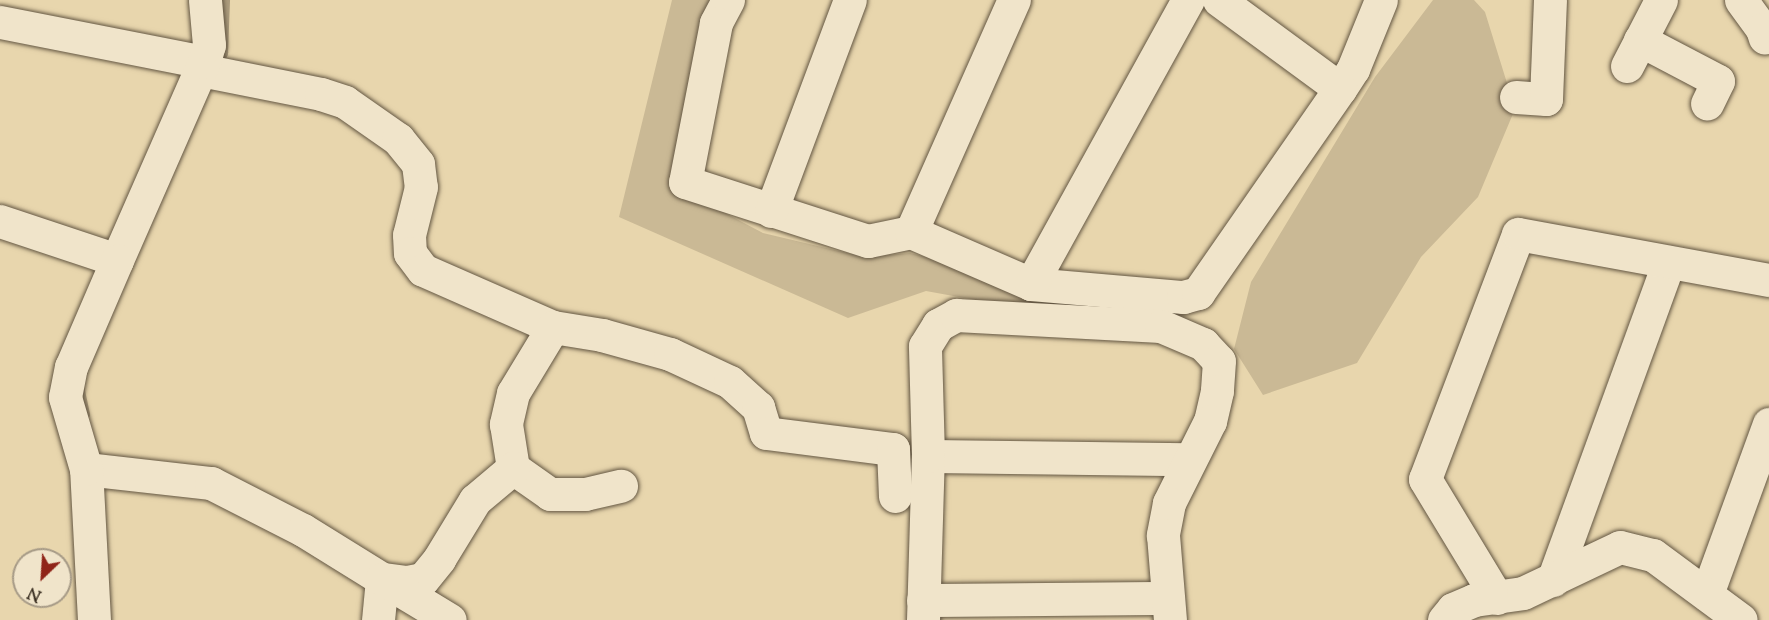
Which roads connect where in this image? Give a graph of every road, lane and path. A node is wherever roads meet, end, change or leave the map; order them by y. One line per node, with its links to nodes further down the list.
1 (205, 0): 13 (street)
2 (728, 0): 17 (street)
3 (850, 0): 17 (street)
4 (1014, 0): 19 (street)
5 (1188, 0): 23 (street)
6 (1219, 0): 14 (street)
7 (1381, 0): 14 (street)
8 (1550, 0): 15 (street)
9 (1661, 0): 16 (street)
10 (1741, 0): 12 (street)
11 (0, 22): 13 (street)
12 (1765, 38)
13 (203, 66): 20 (street); 24 (street)
14 (1340, 89): 23 (street)
15 (1516, 98)
16 (1707, 104)
17 (771, 211): 19 (street)
18 (0, 221): 20 (street)
19 (911, 232): 23 (street)
20 (117, 260): 29 (street)
21 (1669, 261): 22 (street); 33 (street); 35 (street)
22 (1769, 280)
23 (1031, 284)
24 (553, 327): 28 (street); 31 (street)
25 (1769, 424): 34 (street)
26 (928, 456): 27 (street); 27 (street); 37 (street)
27 (1190, 459): 36 (street)
28 (513, 468): 30 (street); 32 (street)
29 (86, 470): 32 (street); 38 (street)
30 (621, 486)
31 (895, 496)
32 (382, 579): 39 (street); 40 (street)
33 (1553, 580): 34 (street); 35 (street)
34 (1707, 594): 42 (street)
35 (1497, 598): 41 (street)
36 (1168, 609): 37 (street)
37 (923, 610)
38 (94, 620)
39 (378, 620)
40 (450, 620)
41 (1444, 620)
42 (1742, 620)

